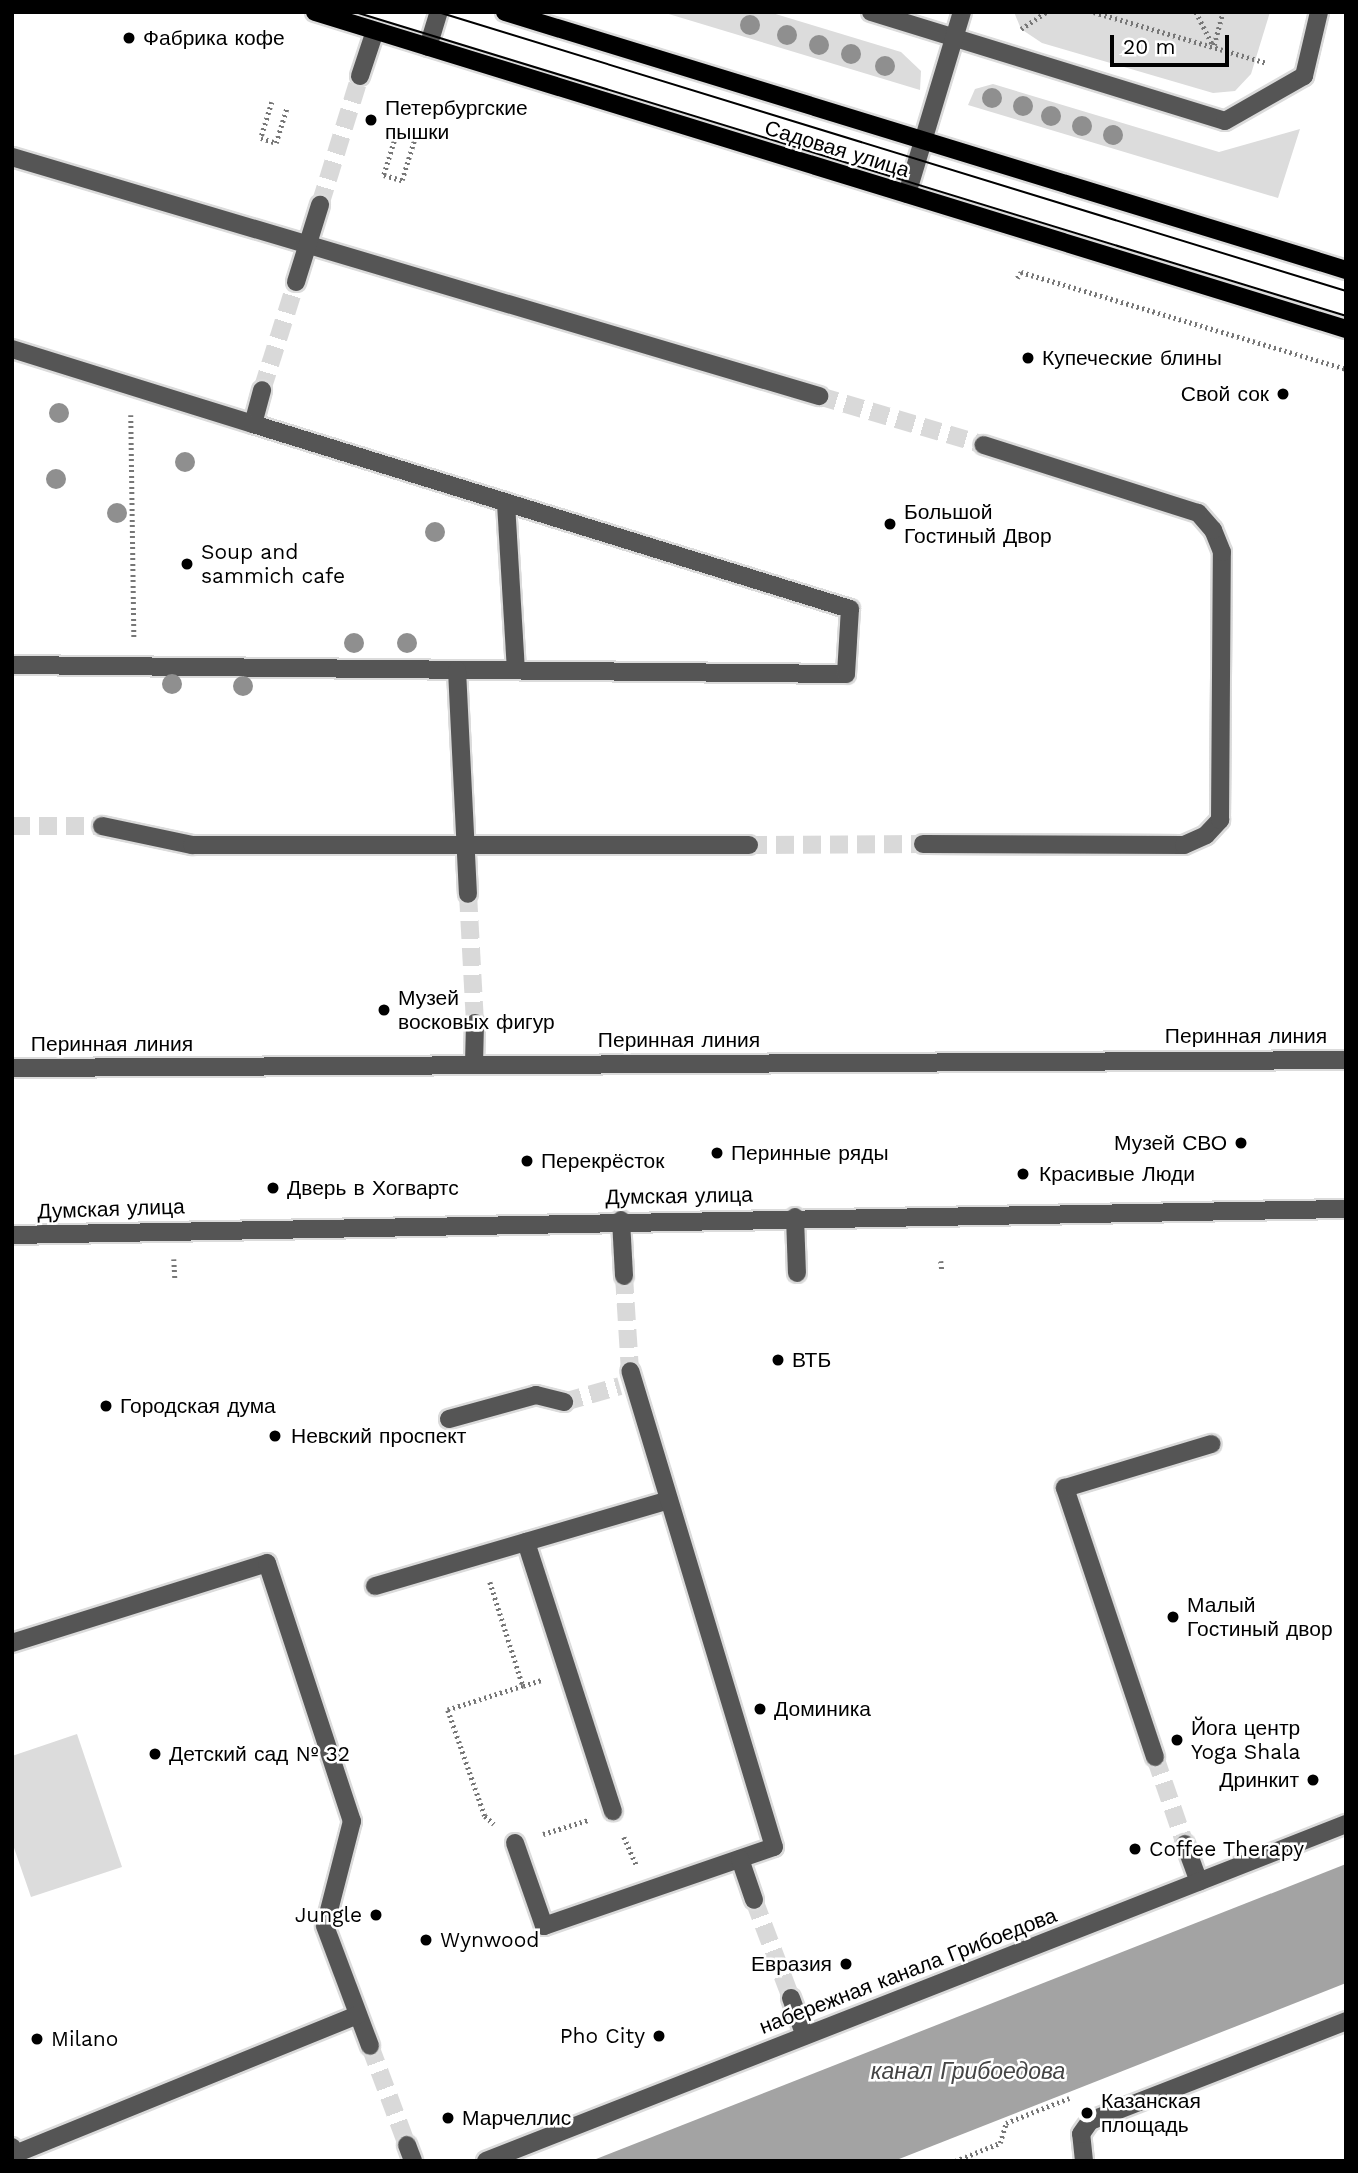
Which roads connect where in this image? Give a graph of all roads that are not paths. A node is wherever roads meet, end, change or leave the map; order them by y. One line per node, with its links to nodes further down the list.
1 (314, 12): 7 (main road, Садовая улица)
2 (439, 12): 9 (street)
3 (505, 12): 11 (main road, Садовая улица)
4 (871, 12): 8 (street)
5 (962, 12): 8 (street)
6 (1319, 12): 8 (street)
7 (375, 31): 9 (main road, Садовая улица); 10 (street)
8 (955, 38): 11 (street)
9 (428, 47): 13 (main road, Садовая улица)
10 (360, 76)
11 (923, 141): 13 (street); 16 (main road, Садовая улица)
12 (12, 157): 15 (street)
13 (906, 194): 18 (main road, Садовая улица)
14 (320, 205): 15 (street)
15 (308, 244): 17 (street); 21 (street)
16 (1346, 270)
17 (296, 282)
18 (1346, 329)
19 (12, 349): 22 (street)
20 (262, 390): 22 (street)
21 (819, 396)
22 (253, 424): 24 (street)
23 (984, 445): 29 (street)
24 (506, 503): 27 (street); 27 (street)
25 (12, 665): 26 (street)
26 (457, 670): 27 (street); 30 (street)
27 (516, 670)
28 (102, 826): 30 (street)
29 (923, 844)
30 (466, 845): 31 (street); 32 (street)
31 (749, 845)
32 (468, 894)
33 (475, 1023): 35 (street)
34 (1346, 1059): 35 (street, Перинная линия)
35 (474, 1064): 36 (street, Перинная линия)
36 (12, 1068)
37 (1346, 1209): 38 (street, Думская улица)
38 (795, 1217): 39 (street, Думская улица); 41 (street)
39 (621, 1220): 40 (street, Думская улица); 42 (street)
40 (12, 1235)
41 (797, 1273)
42 (624, 1276)
43 (628, 1380): 47 (street)
44 (564, 1402): 45 (street)
45 (449, 1419)
46 (1212, 1444): 51 (street)
47 (669, 1500): 48 (street); 56 (street)
48 (526, 1542): 49 (street); 52 (street)
49 (374, 1586)
50 (12, 1643): 60 (street)
51 (1155, 1757)
52 (613, 1811)
53 (1346, 1824): 57 (street, набережная канала Грибоедова)
54 (515, 1843): 56 (street)
55 (1185, 1844): 57 (street)
56 (740, 1859): 58 (street)
57 (1199, 1882): 62 (street, набережная канала Грибоедова)
58 (754, 1900)
59 (791, 1998): 62 (street)
60 (358, 2015): 63 (street); 64 (street)
61 (1346, 2021): 65 (street)
62 (805, 2036): 66 (street, набережная канала Грибоедова)
63 (370, 2046)
64 (12, 2147)
65 (1083, 2156)
66 (486, 2161)

